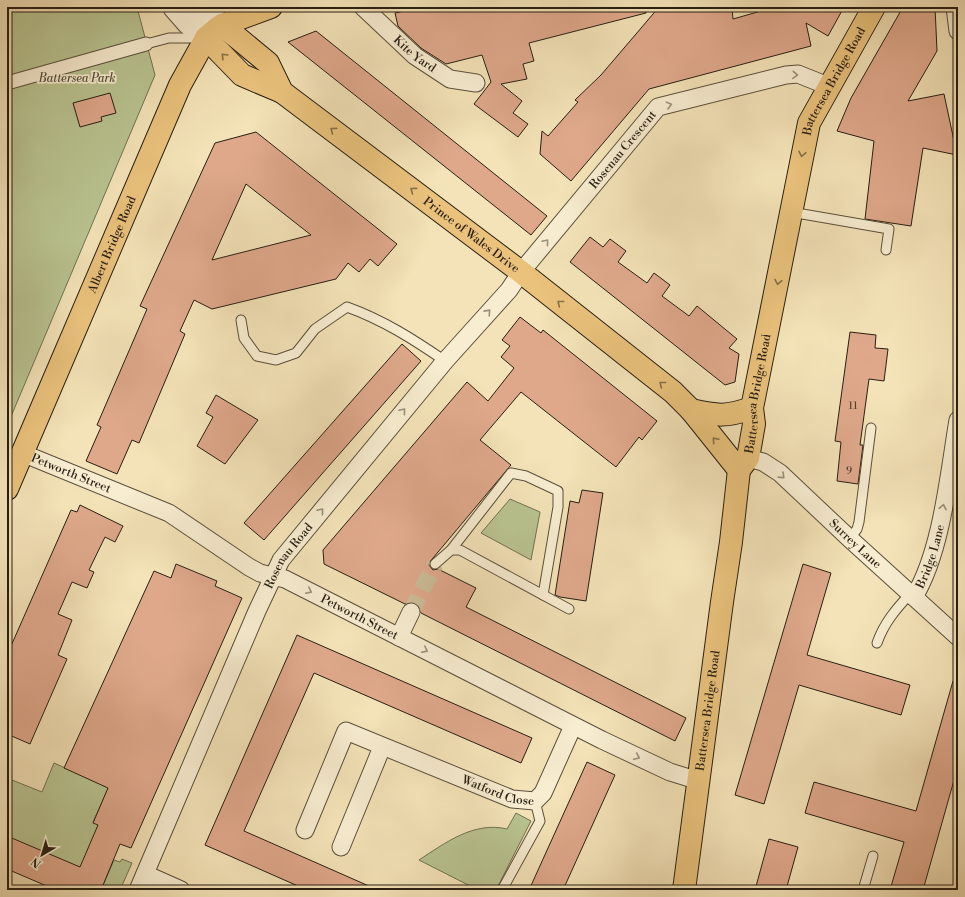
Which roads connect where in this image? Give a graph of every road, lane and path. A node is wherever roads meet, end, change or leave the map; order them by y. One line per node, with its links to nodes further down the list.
1 (174, 7): 7 (street, Prince of Wales Drive)
2 (199, 7): 7 (street, Prince of Wales Drive)
3 (272, 7): 7 (main road)
4 (363, 7): 11 (street, Kite Yard)
5 (874, 7): 12 (main road, Battersea Bridge Road)
6 (955, 7): 8 (street)
7 (217, 23): 9 (lane); 15 (main road, Prince of Wales Drive, one-way to 7); 23 (main road, Albert Bridge Road)
8 (958, 31)
9 (146, 44): 10 (street)
10 (7, 83)
11 (476, 83)
12 (828, 86): 13 (main road, Battersea Bridge Road, one-way to 13); 15 (street, Rosenau Crescent, one-way to 12)
13 (791, 212): 14 (lane); 18 (main road, Battersea Bridge Road, one-way to 18)
14 (886, 250)
15 (521, 272): 17 (street, Rosenau Road, one-way to 15); 19 (main road, Prince of Wales Drive, one-way to 15)
16 (241, 320): 17 (lane)
17 (445, 361): 29 (street, Rosenau Road, one-way to 17)
18 (752, 408): 19 (main road); 24 (main road, Battersea Bridge Road)
19 (691, 410): 24 (main road, Prince of Wales Drive, one-way to 19)
20 (958, 420): 22 (street, Bridge Lane)
21 (871, 428): 26 (lane)
22 (956, 443): 31 (street, Bridge Lane, one-way to 22)
23 (22, 453): 25 (main road, Albert Bridge Road); 29 (street, Petworth Street)
24 (744, 464): 26 (street, Surrey Lane, one-way to 26); 39 (main road, Battersea Bridge Road)
25 (7, 489)
26 (850, 539): 31 (street, Surrey Lane)
27 (451, 550): 28 (lane); 30 (lane); 30 (lane)
28 (435, 564)
29 (273, 576): 34 (street, Petworth Street, one-way to 34); 44 (street, Rosenau Road)
30 (543, 595): 32 (lane)
31 (912, 595): 35 (street, Surrey Lane); 36 (lane)
32 (569, 609)
33 (411, 612): 34 (street)
34 (398, 637): 37 (street, Petworth Street, one-way to 37)
35 (958, 637)
36 (877, 643)
37 (573, 726): 39 (street, Petworth Street, one-way to 39); 40 (street, Watford Close)
38 (382, 747): 40 (street, Watford Close); 41 (street, Watford Close); 42 (street)
39 (699, 781): 48 (main road, Battersea Bridge Road)
40 (535, 801): 47 (lane)
41 (305, 830)
42 (341, 847)
43 (873, 856): 49 (lane)
44 (145, 874): 45 (street, Rosenau Road); 46 (street)
45 (138, 890)
46 (181, 890)
47 (502, 890)
48 (684, 890)
49 (863, 890)

